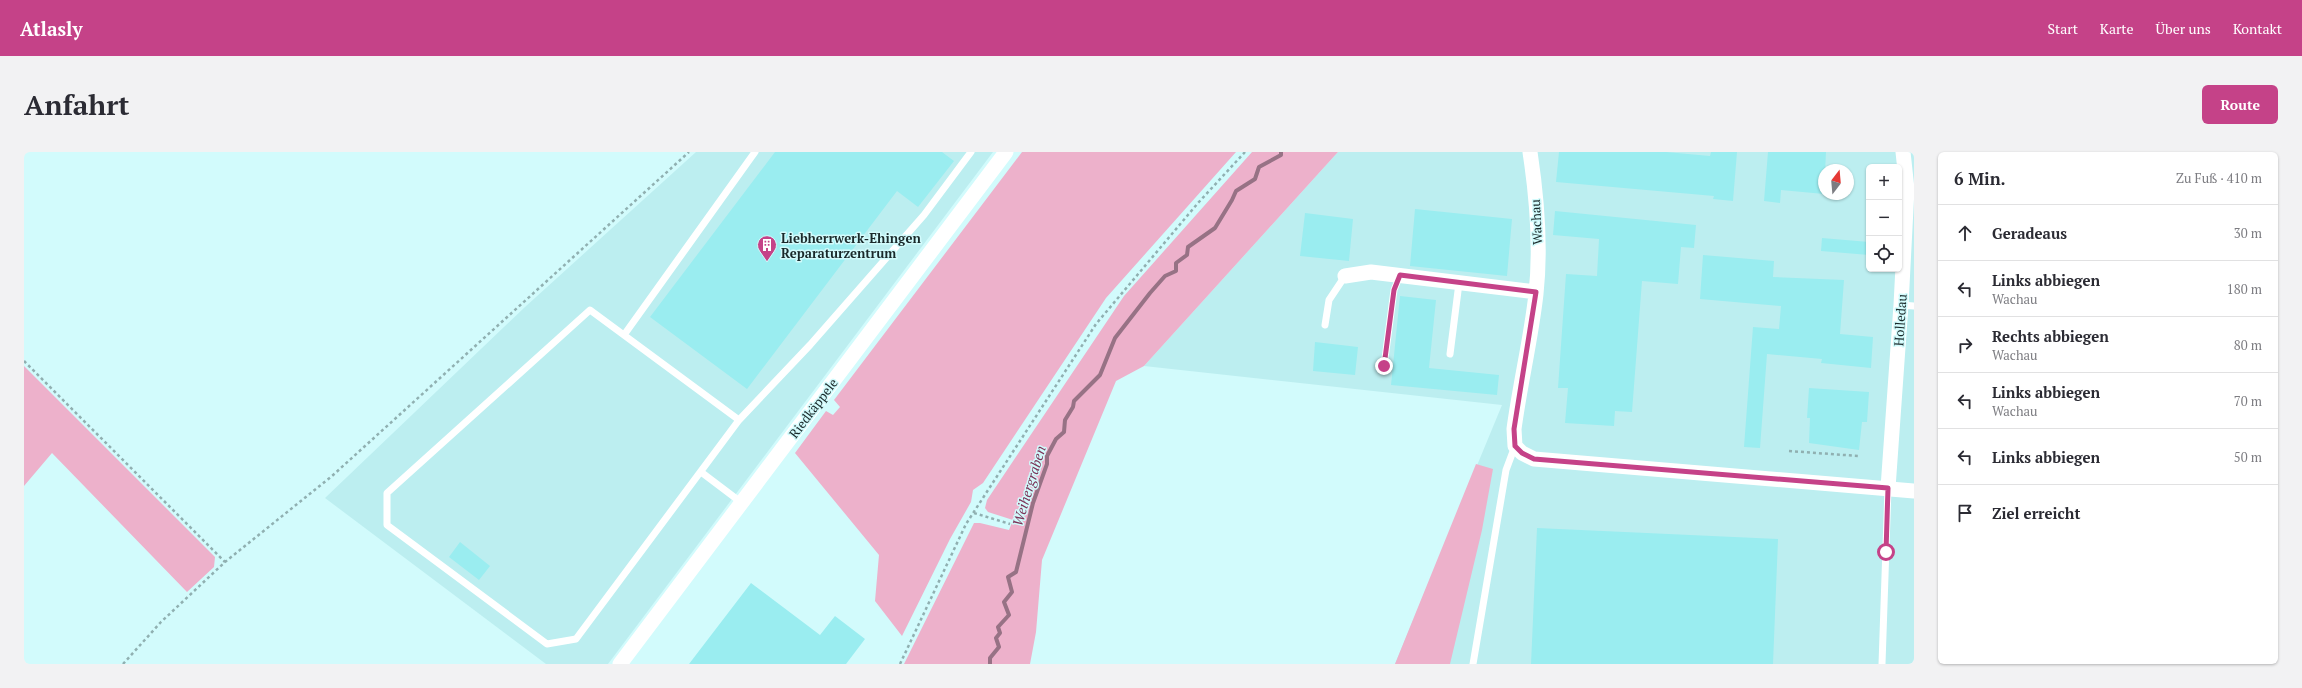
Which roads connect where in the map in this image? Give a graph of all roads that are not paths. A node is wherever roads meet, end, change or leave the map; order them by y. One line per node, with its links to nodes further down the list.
1 (755, 152): 12 (lane)
2 (971, 152): 15 (lane)
3 (1006, 152): 20 (street, Riedkäppele)
4 (1530, 152): 9 (street, Wachau)
5 (1903, 152): 10 (street, Holledau)
6 (1400, 275): 7 (street); 8 (street); 14 (lane)
7 (1345, 276): 11 (lane)
8 (1459, 282): 9 (street); 13 (lane)
9 (1536, 292): 16 (street, Wachau)
10 (1908, 306): 18 (street, Holledau)
11 (1325, 325)
12 (624, 335): 15 (lane); 17 (lane)
13 (1450, 354)
14 (1384, 366)
15 (739, 420): 17 (lane)
16 (1515, 446): 18 (street); 22 (lane)
17 (701, 472): 20 (lane)
18 (1888, 488): 19 (street); 23 (lane)
19 (1914, 491)
20 (742, 503): 21 (street, Riedkäppele)
21 (620, 664)
22 (1473, 664)
23 (1882, 664)

